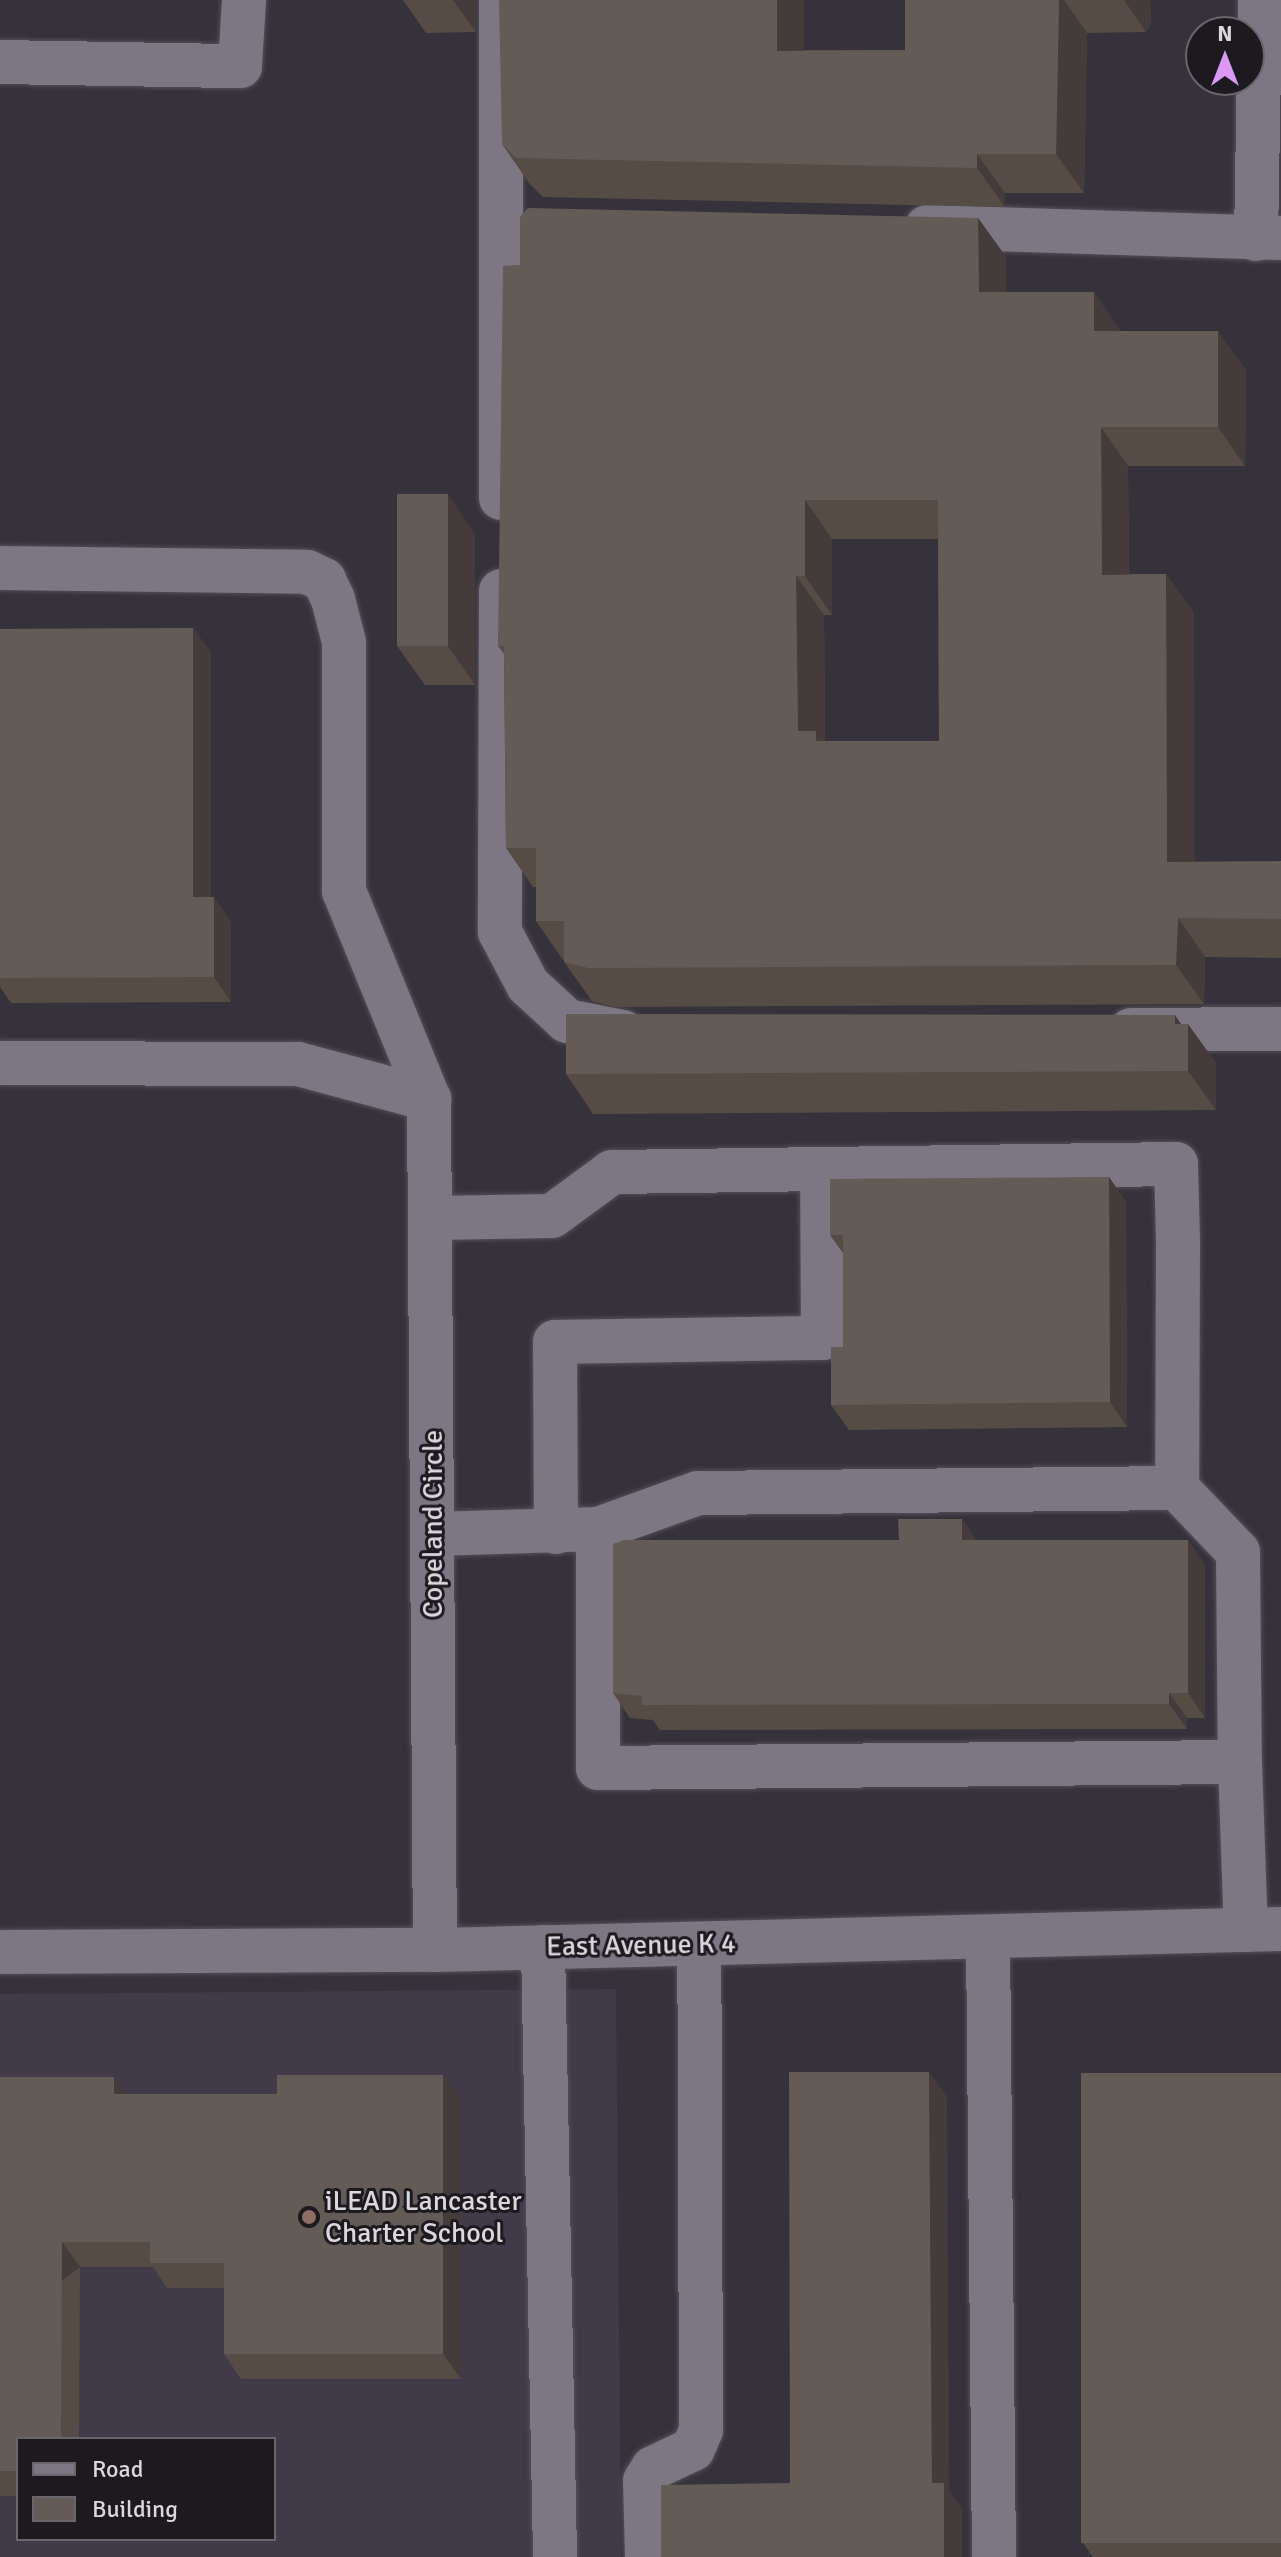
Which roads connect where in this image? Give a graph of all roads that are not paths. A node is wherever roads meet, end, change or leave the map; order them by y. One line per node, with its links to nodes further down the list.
1 (244, 0): 4 (street)
2 (501, 0): 5 (street)
3 (1260, 0): 8 (street)
4 (0, 62)
5 (501, 221): 6 (street); 12 (street)
6 (548, 222)
7 (891, 227): 8 (street)
8 (1268, 238)
9 (0, 568): 14 (street)
10 (1281, 1029): 11 (street)
11 (1090, 1030)
12 (660, 1031)
13 (0, 1063): 14 (street)
14 (429, 1099): 16 (street, Copeland Circle)
15 (822, 1169): 16 (street); 17 (street); 18 (street)
16 (432, 1218): 19 (street, Copeland Circle)
17 (1177, 1488): 18 (street); 20 (street)
18 (577, 1531): 19 (street); 20 (street)
19 (433, 1534): 25 (street, Copeland Circle)
20 (1240, 1762): 21 (street)
21 (1264, 1930): 22 (street, East Avenue K 4)
22 (988, 1937): 23 (street, East Avenue K 4); 29 (street)
23 (699, 1944): 24 (street, East Avenue K 4); 28 (street)
24 (543, 1947): 25 (street, East Avenue K 4); 27 (street)
25 (435, 1950): 26 (street, East Avenue K 4)
26 (0, 1952)
27 (555, 2557)
28 (647, 2557)
29 (994, 2557)

